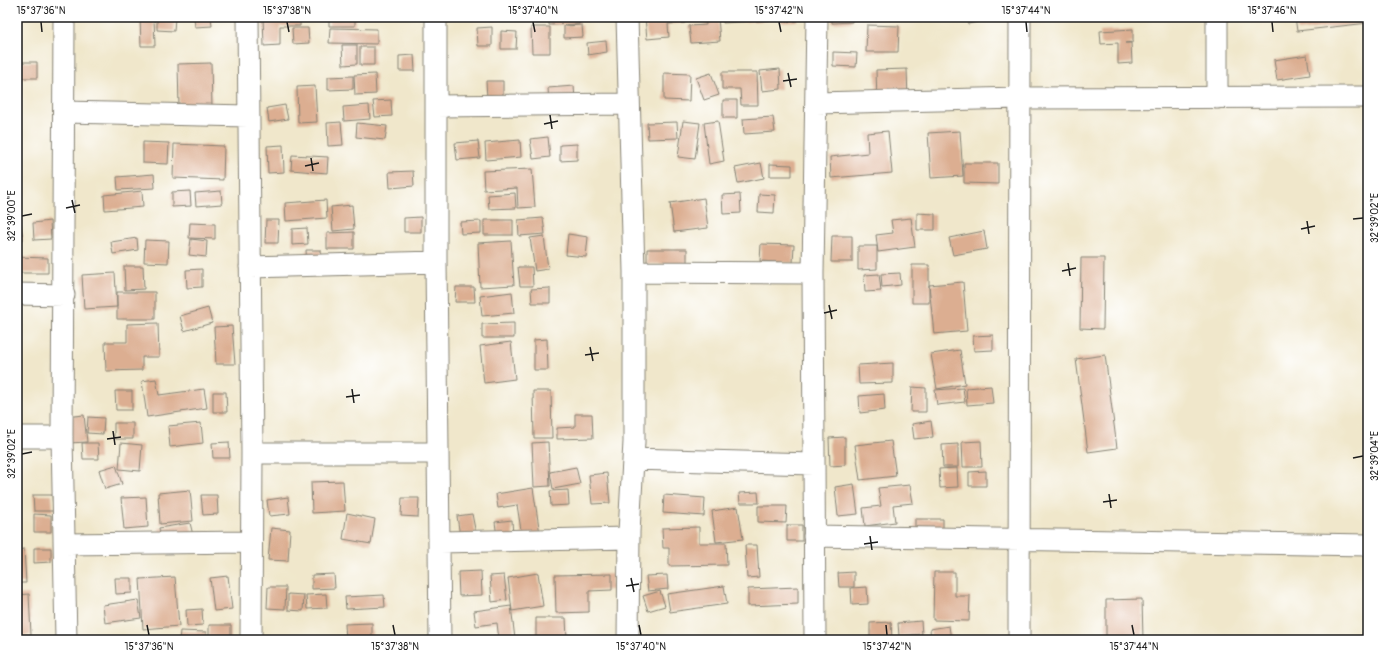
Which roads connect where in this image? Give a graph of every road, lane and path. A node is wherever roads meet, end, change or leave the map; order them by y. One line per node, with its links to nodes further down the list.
1 (64, 17): 14 (street)
2 (248, 17): 15 (street)
3 (436, 17): 13 (street)
4 (627, 17): 12 (street)
5 (817, 17): 11 (street)
6 (1020, 17): 8 (street)
7 (1217, 17): 9 (street)
8 (1019, 98): 9 (street); 11 (street); 30 (street)
9 (1217, 98): 10 (street)
10 (1368, 98)
11 (816, 103): 19 (street)
12 (629, 104): 13 (street); 18 (street)
13 (436, 106): 16 (street)
14 (64, 112): 15 (street); 21 (street)
15 (248, 116): 17 (street)
16 (436, 262): 17 (street); 25 (street)
17 (250, 267): 24 (street)
18 (634, 272): 19 (street); 26 (street)
19 (813, 273): 27 (street)
20 (17, 294): 21 (street)
21 (64, 295): 23 (street)
22 (17, 437): 23 (street)
23 (62, 437): 33 (street)
24 (252, 453): 25 (street); 31 (street)
25 (438, 453): 32 (street)
26 (633, 459): 27 (street); 29 (street)
27 (813, 464): 28 (street)
28 (814, 536): 30 (street); 39 (street)
29 (629, 538): 32 (street); 38 (street)
30 (1019, 540): 34 (street); 40 (street)
31 (251, 542): 33 (street); 36 (street)
32 (440, 542): 37 (street)
33 (64, 544): 35 (street)
34 (1368, 545)
35 (66, 640)
36 (251, 640)
37 (440, 640)
38 (628, 640)
39 (815, 640)
40 (1019, 640)

